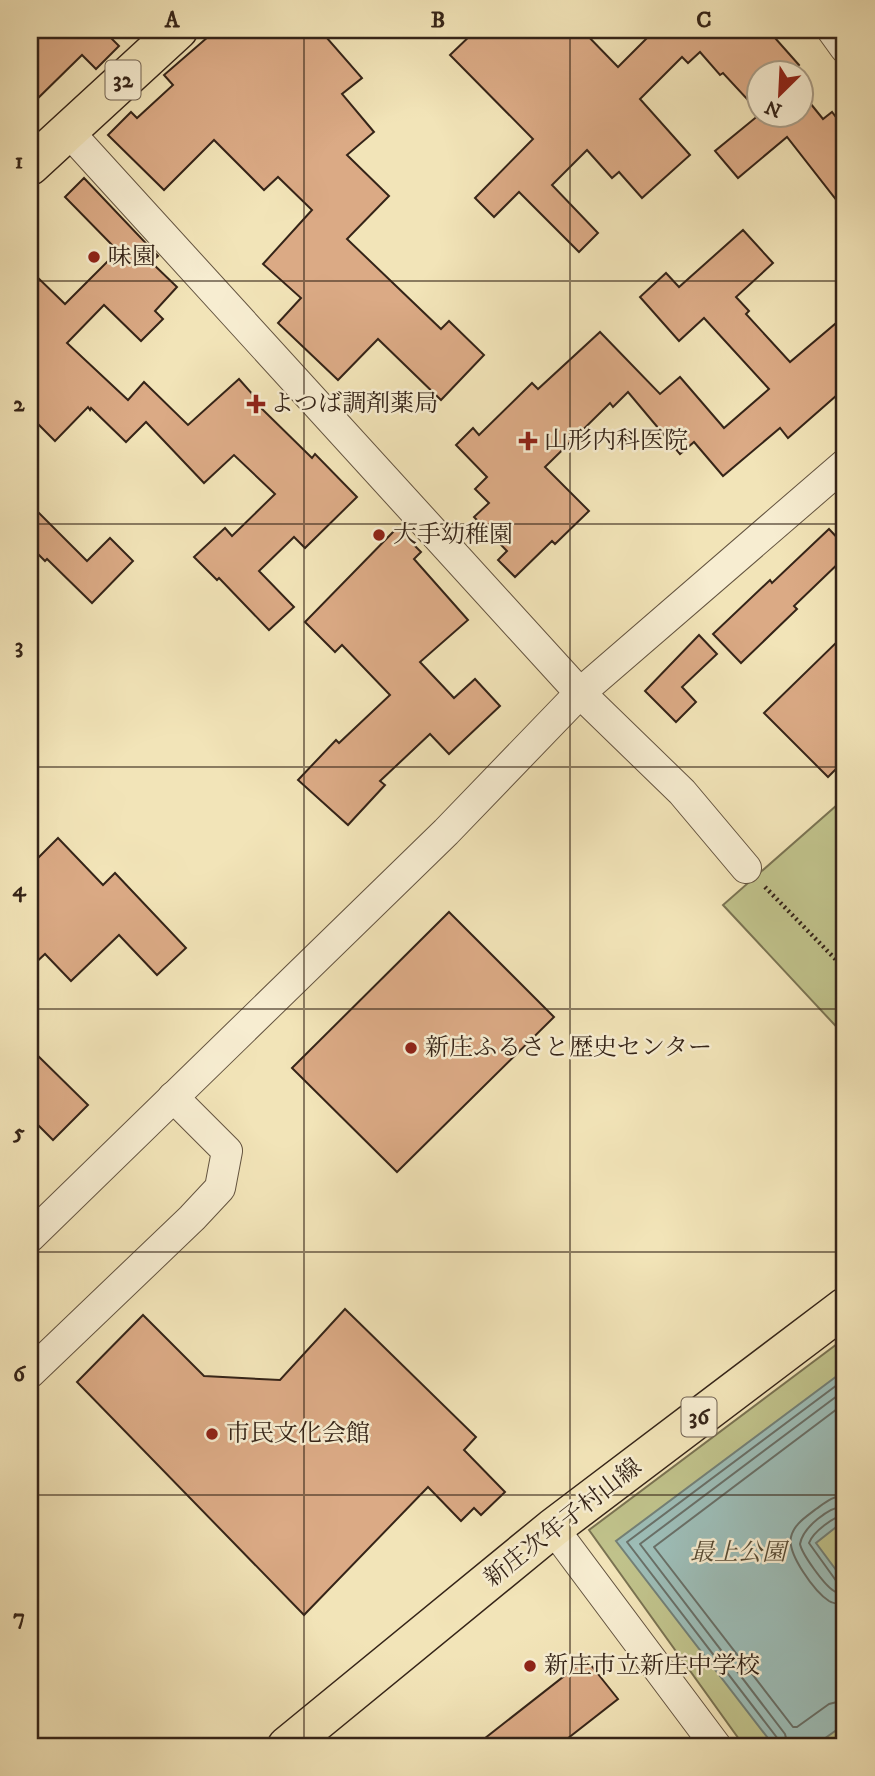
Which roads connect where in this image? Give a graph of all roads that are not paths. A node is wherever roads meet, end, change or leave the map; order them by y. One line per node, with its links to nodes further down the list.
1 (178, 30): 4 (main road, 32)
2 (832, 30): 3 (street)
3 (845, 48)
4 (68, 131): 5 (main road, 32); 7 (street)
5 (30, 166)
6 (845, 464): 7 (street)
7 (580, 693): 8 (street); 9 (street)
8 (746, 868)
9 (173, 1097): 10 (street); 12 (street)
10 (30, 1237)
11 (845, 1307): 13 (main road, 新庄次年子村山線 / 36)
12 (30, 1373)
13 (553, 1528): 14 (main road, 新庄次年子村山線 / 36); 15 (street)
14 (287, 1746)
15 (716, 1746)

